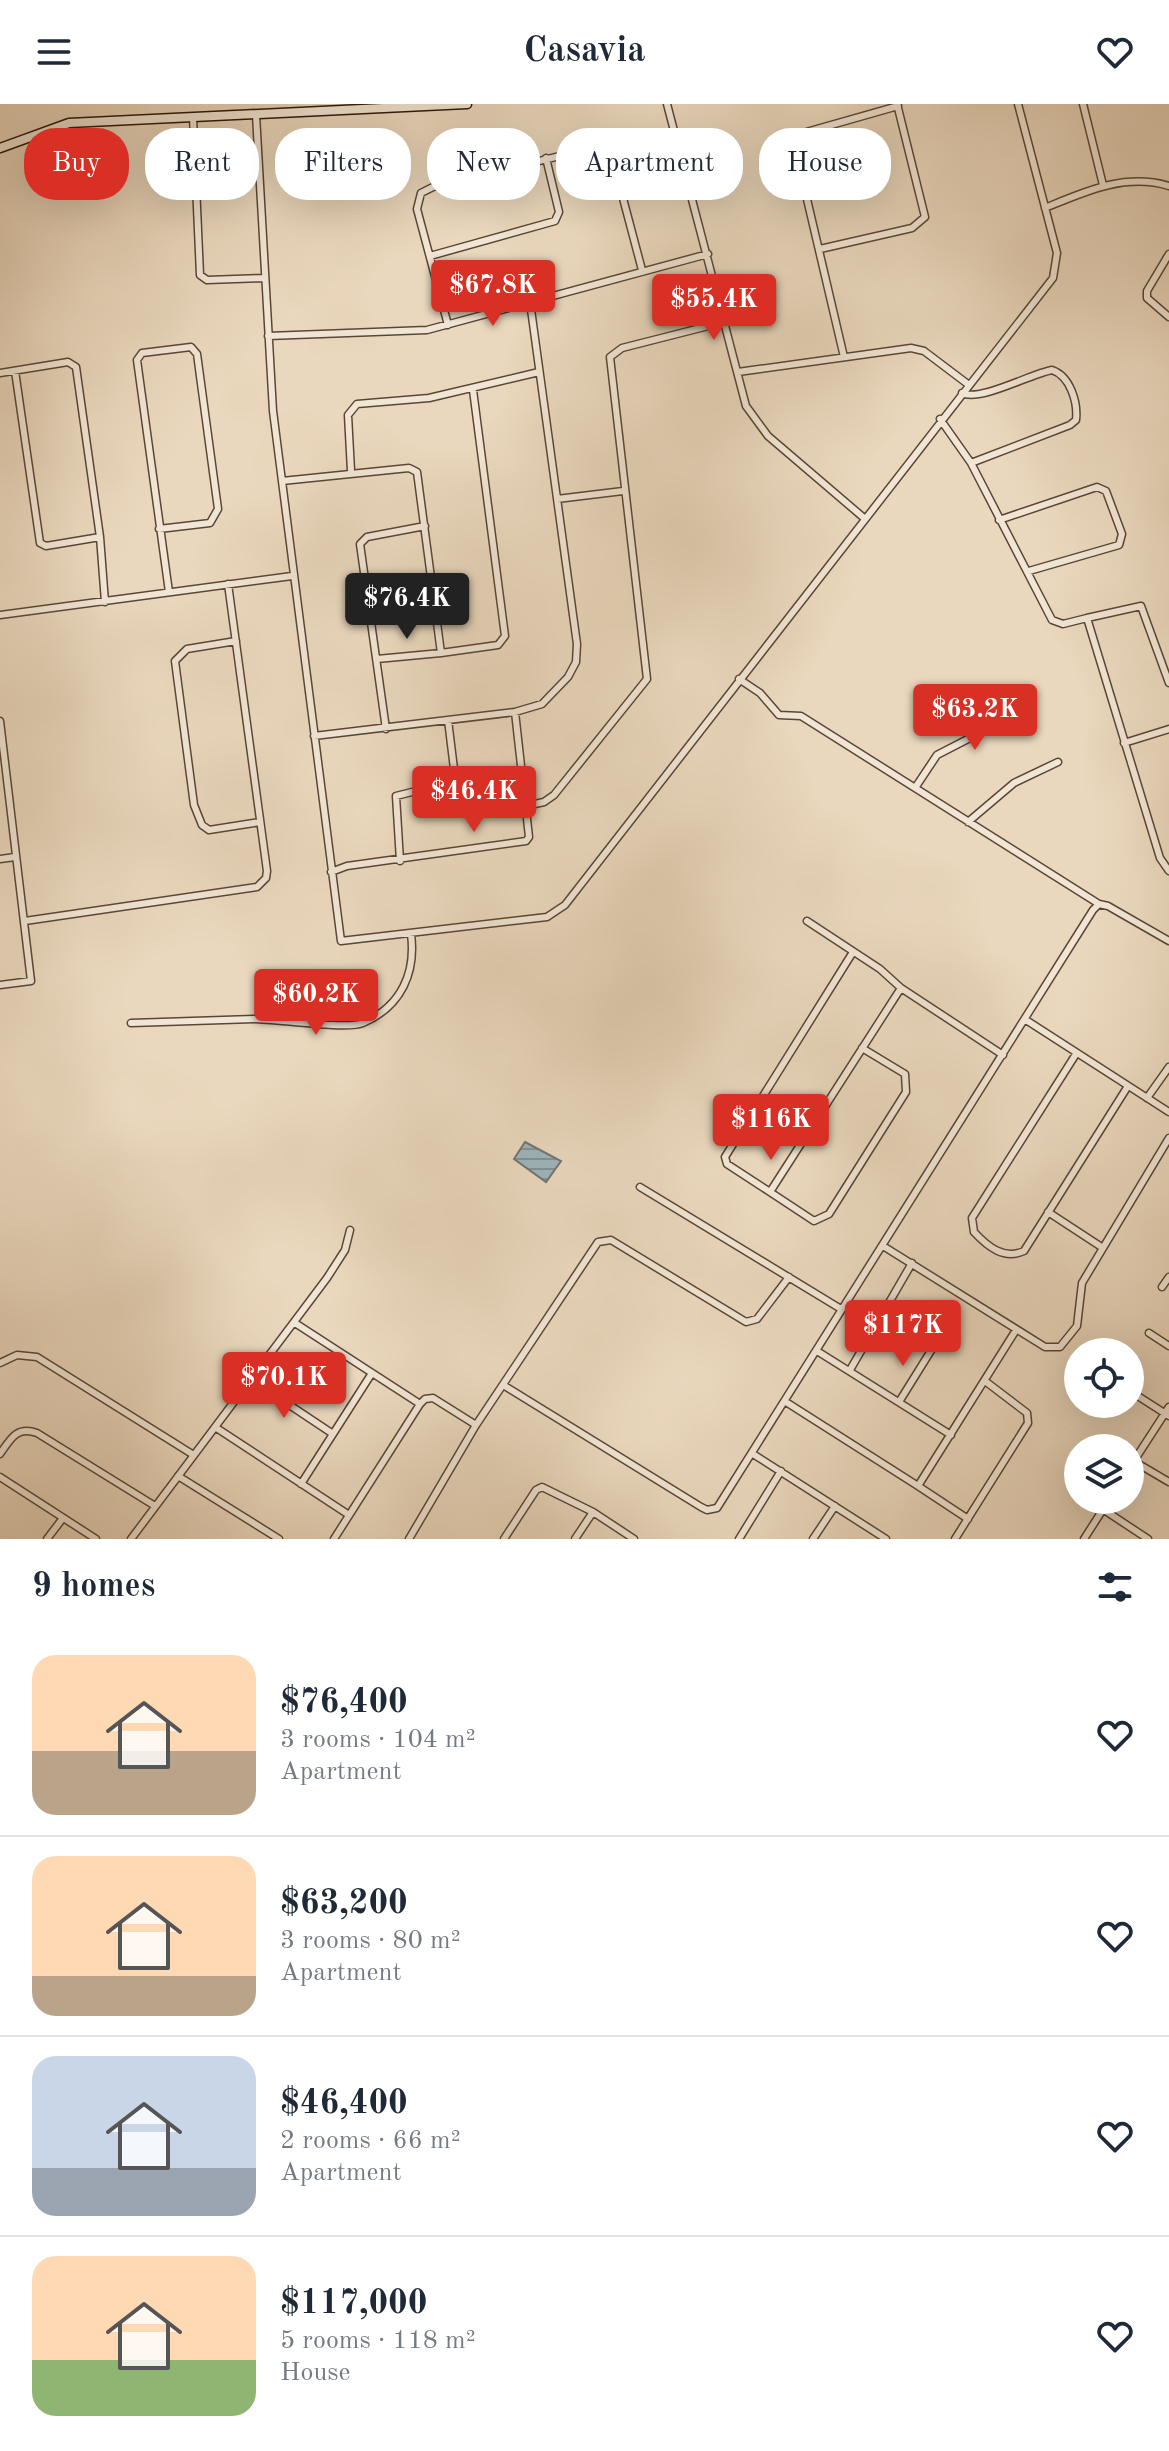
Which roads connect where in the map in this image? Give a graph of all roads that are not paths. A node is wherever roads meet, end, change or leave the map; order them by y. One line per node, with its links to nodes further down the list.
1 (467, 104): 6 (street)
2 (667, 104): 15 (street)
3 (1018, 104): 13 (street)
4 (1083, 104): 11 (street)
5 (897, 105): 14 (street); 14 (street)
6 (349, 106): 7 (street)
7 (256, 115): 8 (street); 19 (street)
8 (193, 117): 9 (street); 19 (street)
9 (0, 148)
10 (546, 158): 17 (street); 17 (street); 18 (street)
11 (1103, 185): 12 (street); 13 (street)
12 (1169, 186)
13 (1045, 208): 30 (street)
14 (820, 249): 25 (street)
15 (708, 254): 18 (street); 22 (street)
16 (1169, 254): 21 (street)
17 (430, 256): 23 (street)
18 (642, 270): 20 (street)
19 (263, 278): 24 (street)
20 (530, 302): 23 (street); 27 (street)
21 (1169, 317)
22 (724, 322): 28 (street); 37 (street)
23 (448, 325): 24 (street)
24 (268, 336): 36 (street)
25 (844, 357): 28 (street); 30 (street)
26 (15, 371): 29 (street); 43 (street); 43 (street)
27 (539, 372): 31 (street); 38 (street)
28 (738, 372): 39 (street)
29 (0, 373)
30 (969, 385): 32 (street)
31 (473, 390): 35 (street); 52 (street)
32 (962, 393): 33 (street); 34 (street)
33 (940, 419): 34 (street); 39 (street)
34 (971, 463): 40 (street)
35 (351, 471): 36 (street); 41 (street)
36 (282, 481): 45 (street)
37 (623, 491): 38 (street); 66 (street)
38 (557, 499): 57 (street)
39 (864, 518): 54 (street)
40 (999, 520): 44 (street); 44 (street)
41 (425, 526): 52 (street); 53 (street)
42 (159, 529): 42 (street); 47 (street)
43 (100, 537): 48 (street)
44 (1029, 571): 50 (street)
45 (292, 576): 46 (street); 62 (street)
46 (228, 584): 47 (street); 51 (street)
47 (169, 592): 48 (street)
48 (105, 602): 49 (street)
49 (0, 615)
50 (1087, 618): 55 (street); 63 (street)
51 (236, 641): 67 (street); 67 (street)
52 (441, 653): 53 (street)
53 (377, 659): 60 (street)
54 (739, 679): 65 (street); 77 (street)
55 (1169, 683)
56 (1028, 708): 65 (street)
57 (515, 712): 58 (street); 66 (street)
58 (448, 720): 60 (street); 71 (street)
59 (0, 721): 69 (street)
60 (386, 729): 62 (street)
61 (1169, 729): 63 (street)
62 (314, 736): 73 (street)
63 (1124, 743): 72 (street)
64 (1058, 762): 68 (street)
65 (915, 788): 68 (street)
66 (526, 806): 71 (street)
67 (260, 822): 75 (street)
68 (968, 822): 74 (street)
69 (15, 857): 70 (street); 75 (street)
70 (0, 859)
71 (400, 861): 73 (street)
72 (1169, 871)
73 (331, 872): 77 (street)
74 (1099, 904): 78 (street); 82 (street)
75 (25, 921): 80 (street)
76 (807, 921): 79 (street)
77 (411, 934): 83 (street)
78 (1169, 941)
79 (853, 952): 81 (street); 93 (street)
80 (0, 985)
81 (901, 988): 84 (street); 86 (street)
82 (1026, 1020): 85 (street); 86 (street)
83 (131, 1023)
84 (862, 1048): 93 (street); 93 (street)
85 (1076, 1054): 88 (street); 94 (street)
86 (1003, 1055): 96 (street)
87 (1169, 1067): 89 (street)
88 (1128, 1086): 89 (street); 94 (street)
89 (1147, 1098): 90 (street)
90 (1169, 1112)
91 (1169, 1138): 97 (street)
92 (640, 1187): 99 (street)
93 (770, 1192)
94 (1048, 1212): 97 (street)
95 (350, 1230): 103 (street)
96 (883, 1246): 98 (street); 102 (street)
97 (1103, 1248): 104 (street)
98 (912, 1263): 104 (street); 110 (street)
99 (789, 1277): 102 (street); 114 (street)
100 (1169, 1277): 101 (street)
101 (1162, 1287)
102 (841, 1309): 108 (street)
103 (295, 1323): 111 (street); 112 (street)
104 (1016, 1330): 113 (street)
105 (1149, 1333): 106 (street)
106 (1169, 1346)
107 (932, 1349): 117 (street)
108 (817, 1351): 110 (street); 116 (street)
109 (0, 1363): 126 (street)
110 (850, 1370): 117 (street)
111 (372, 1373): 118 (street); 122 (street)
112 (252, 1380): 121 (street); 122 (street)
113 (985, 1381): 123 (street); 142 (street)
114 (503, 1385): 120 (street); 127 (street)
115 (1144, 1399): 119 (street)
116 (786, 1402): 127 (street); 134 (street)
117 (899, 1402): 123 (street)
118 (420, 1404): 120 (street); 140 (street)
119 (1168, 1412): 124 (street)
120 (476, 1425): 148 (street)
121 (215, 1427): 126 (street); 133 (street)
122 (333, 1434): 133 (street)
123 (951, 1435): 134 (street)
124 (1144, 1445)
125 (0, 1454): 135 (street)
126 (192, 1454): 130 (street)
127 (753, 1454): 129 (street)
128 (1144, 1470): 132 (street)
129 (781, 1471): 136 (street); 152 (street)
130 (178, 1476): 135 (street); 143 (street)
131 (0, 1477): 141 (street)
132 (1169, 1482)
133 (301, 1484): 140 (street)
134 (918, 1486): 142 (street)
135 (155, 1506): 146 (street)
136 (835, 1506): 153 (street); 154 (street)
137 (593, 1512): 149 (street); 150 (street); 151 (street)
138 (1100, 1514): 156 (street)
139 (1110, 1514): 157 (street)
140 (349, 1515): 147 (street)
141 (63, 1518): 144 (street); 145 (street)
142 (968, 1519): 155 (street)
143 (273, 1538)
144 (47, 1539)
145 (96, 1539)
146 (131, 1539)
147 (334, 1539)
148 (409, 1539)
149 (504, 1539)
150 (575, 1539)
151 (634, 1539)
152 (739, 1539)
153 (813, 1539)
154 (885, 1539)
155 (955, 1539)
156 (1084, 1539)
157 (1148, 1539)

